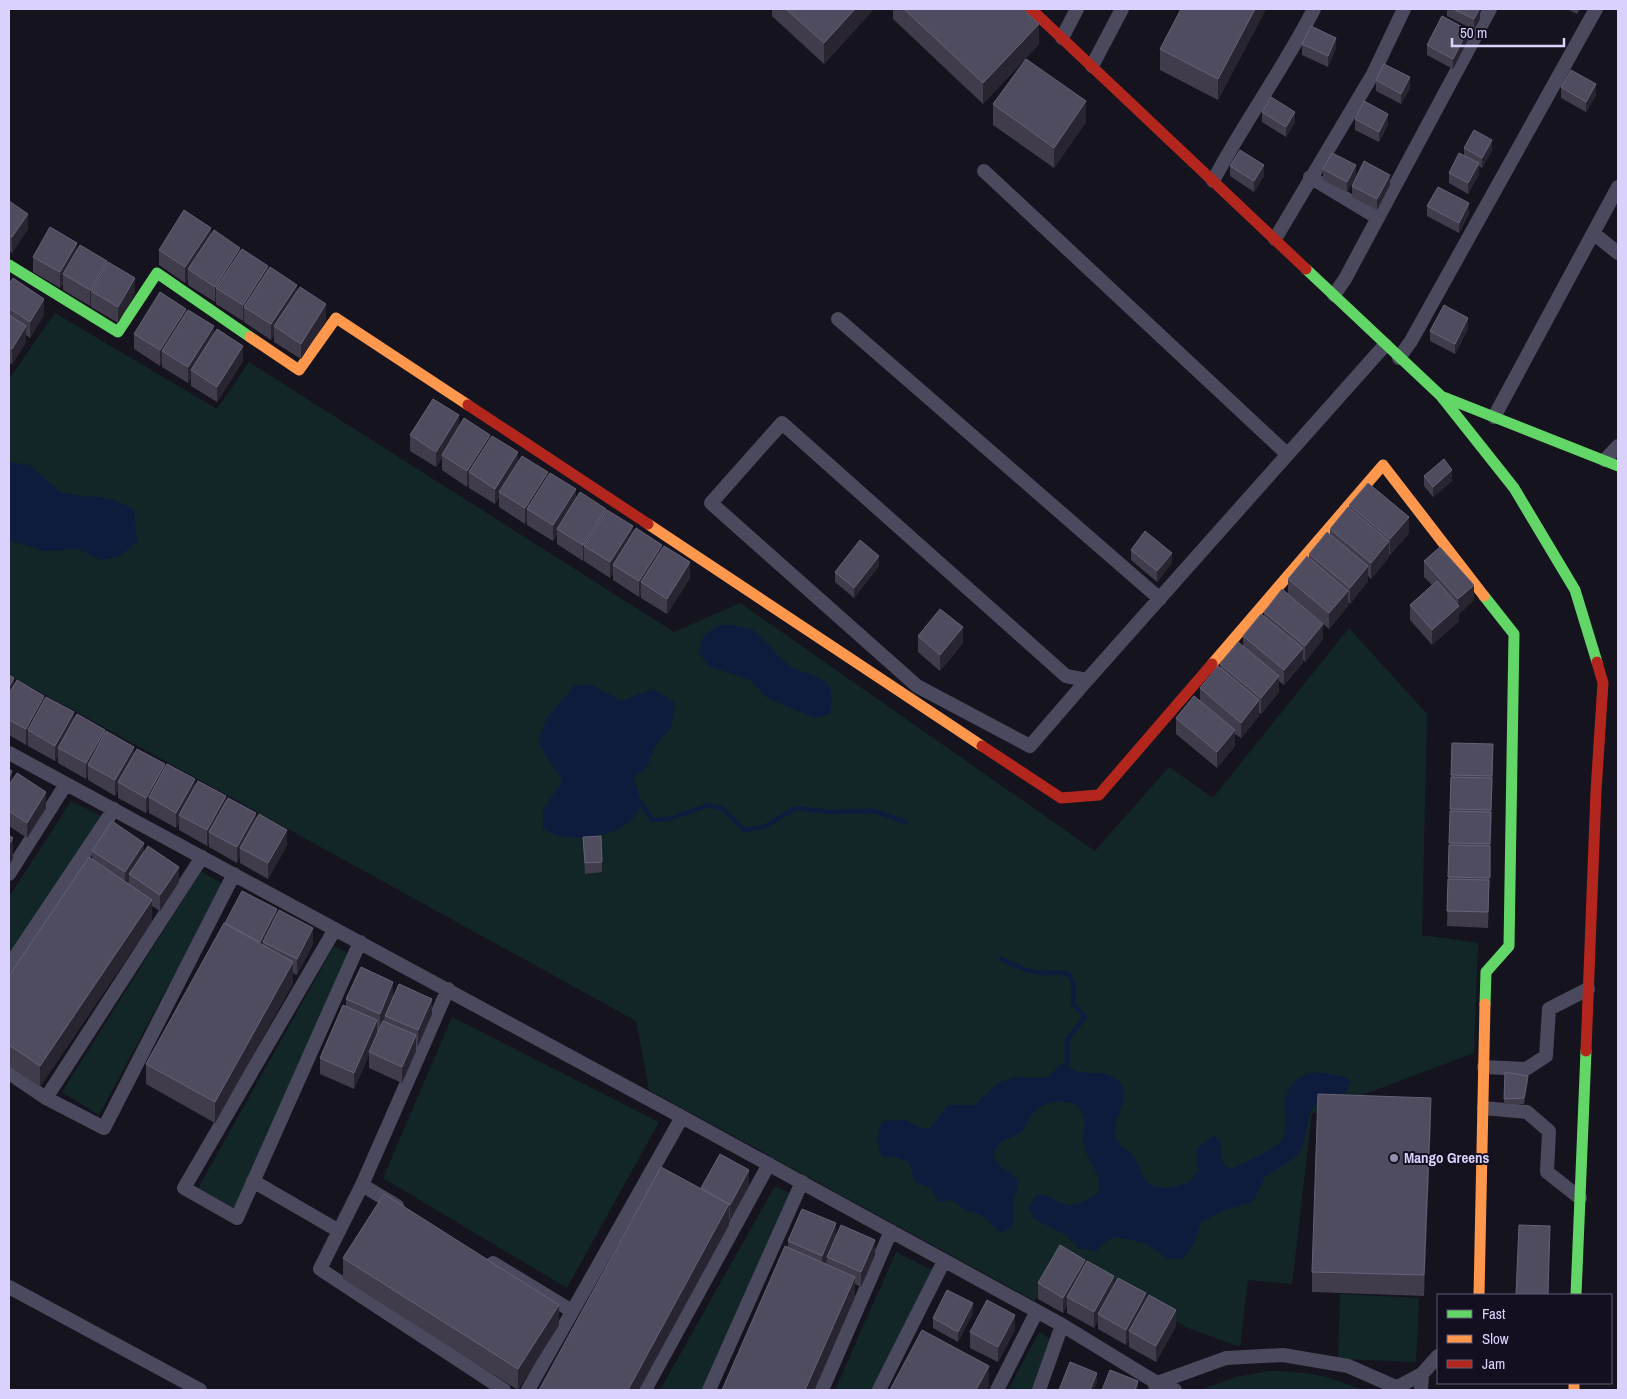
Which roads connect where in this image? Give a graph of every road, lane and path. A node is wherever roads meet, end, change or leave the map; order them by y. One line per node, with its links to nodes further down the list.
1 (1031, 9): 8 (street)
2 (1077, 9): 8 (street)
3 (1122, 9): 9 (street)
4 (1314, 9): 12 (street)
5 (1404, 9): 11 (street)
6 (1490, 9): 14 (street)
7 (1596, 9): 22 (street)
8 (1062, 38): 9 (street)
9 (1092, 66): 12 (street)
10 (984, 171): 26 (street)
11 (1310, 177): 14 (street); 16 (street)
12 (1213, 181): 16 (street)
13 (1618, 187): 15 (street)
14 (1378, 218): 19 (street)
15 (1593, 233): 17 (street); 24 (street)
16 (1274, 239): 19 (street)
17 (1618, 253)
18 (9, 266): 41 (street)
19 (1334, 295): 21 (street)
20 (838, 319): 28 (street)
21 (1385, 345): 22 (street); 26 (street)
22 (1399, 358): 23 (street)
23 (1441, 396): 24 (street); 40 (street)
24 (1494, 417): 27 (street)
25 (1618, 446): 27 (street)
26 (1287, 454): 28 (street)
27 (1612, 463)
28 (1160, 599): 29 (street)
29 (1087, 680): 29 (street)
30 (9, 753): 31 (street)
31 (66, 784): 32 (street); 34 (street)
32 (114, 809): 33 (street); 38 (street)
33 (202, 857): 35 (street); 43 (street)
34 (9, 874)
35 (234, 874): 36 (street); 43 (street)
36 (335, 928): 37 (street); 47 (street)
37 (360, 942): 39 (street); 47 (street)
38 (9, 966)
39 (448, 989): 45 (street); 49 (street)
40 (1588, 989): 41 (street); 50 (street)
41 (1484, 1067): 44 (street)
42 (9, 1073): 43 (street)
43 (46, 1098)
44 (1484, 1108): 50 (street); 57 (street)
45 (682, 1117): 46 (street); 59 (street)
46 (768, 1164): 48 (street); 69 (street)
47 (254, 1181): 52 (street)
48 (802, 1182): 53 (street); 70 (street)
49 (362, 1185): 51 (street); 52 (street)
50 (1580, 1198): 58 (street)
51 (413, 1215)
52 (339, 1231): 67 (street)
53 (891, 1231): 55 (street); 71 (street)
54 (480, 1256): 59 (street)
55 (944, 1260): 60 (street); 72 (street)
56 (9, 1287): 66 (street)
57 (1478, 1294)
58 (1576, 1294)
59 (572, 1311): 68 (street)
60 (1037, 1311): 61 (street); 73 (street)
61 (1062, 1325): 64 (street); 74 (street)
62 (1437, 1357): 63 (street)
63 (1422, 1374): 65 (street); 76 (street)
64 (1155, 1387): 65 (street); 75 (street)
65 (1395, 1389)
66 (200, 1390)
67 (504, 1390)
68 (528, 1390)
69 (646, 1390)
70 (709, 1390)
71 (822, 1390)
72 (878, 1390)
73 (997, 1390)
74 (1039, 1390)
75 (1175, 1390)
76 (1421, 1390)

